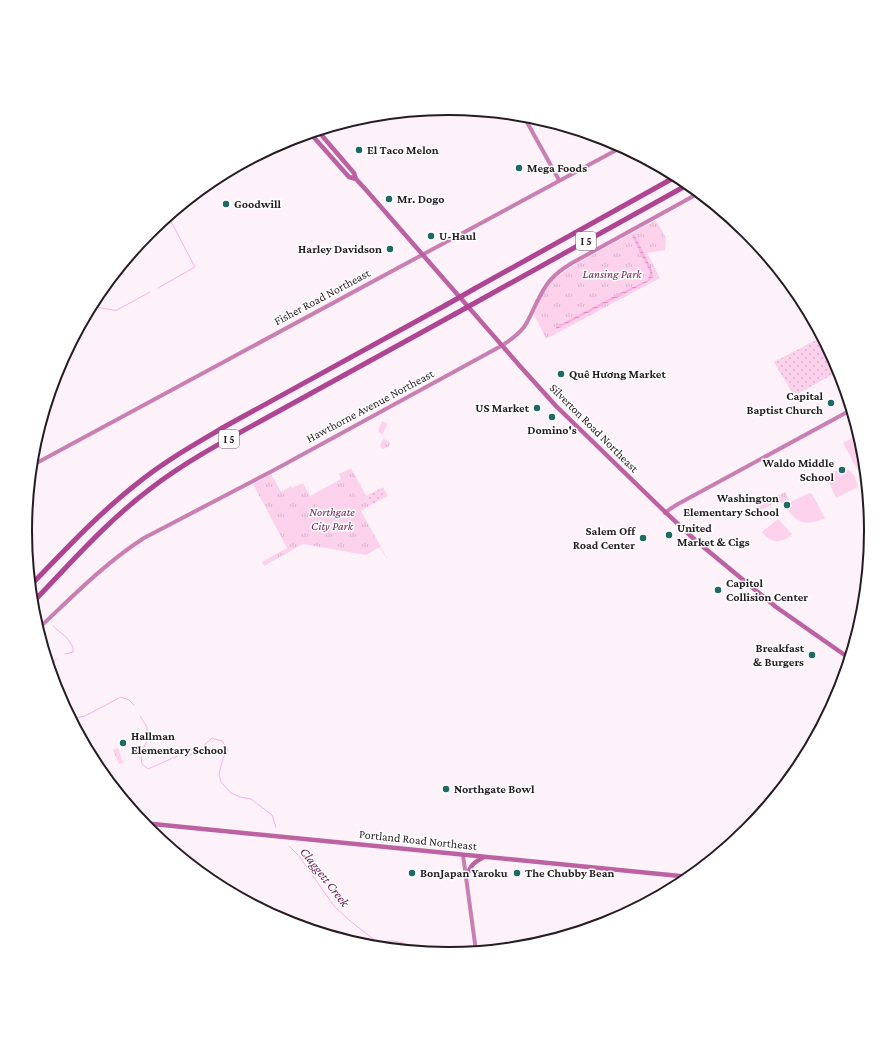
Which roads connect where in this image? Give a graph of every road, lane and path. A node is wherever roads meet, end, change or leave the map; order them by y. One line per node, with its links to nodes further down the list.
1 (528, 123): 6 (street)
2 (321, 135): 5 (main road, Silverton Road Northeast)
3 (314, 137): 5 (main road, Silverton Road Northeast)
4 (615, 151): 6 (street, Fisher Road Northeast)
5 (356, 179): 10 (main road, Silverton Road Northeast)
6 (559, 180): 10 (street, Fisher Road Northeast)
7 (670, 180): 16 (highway, I 5, bridge)
8 (683, 188): 15 (highway, I 5, bridge)
9 (694, 196): 11 (street, Hawthorne Avenue Northeast)
10 (422, 254): 11 (main road, Silverton Road Northeast); 13 (street, Fisher Road Northeast)
11 (503, 345): 14 (main road, Silverton Road Northeast); 19 (street, Hawthorne Avenue Northeast)
12 (847, 412): 14 (street)
13 (38, 463)
14 (665, 513): 20 (main road, Silverton Road Northeast)
15 (88, 544): 17 (highway, I 5); 18 (highway)
16 (35, 580)
17 (38, 597)
18 (38, 601)
19 (43, 624)
20 (845, 655)
21 (153, 824): 22 (main road, Portland Road Northeast)
22 (463, 855): 23 (main road, Portland Road Northeast); 25 (street)
23 (484, 857): 24 (main road, Portland Road Northeast); 25 (main road)
24 (680, 876)
25 (466, 878): 26 (street)
26 (475, 946)

